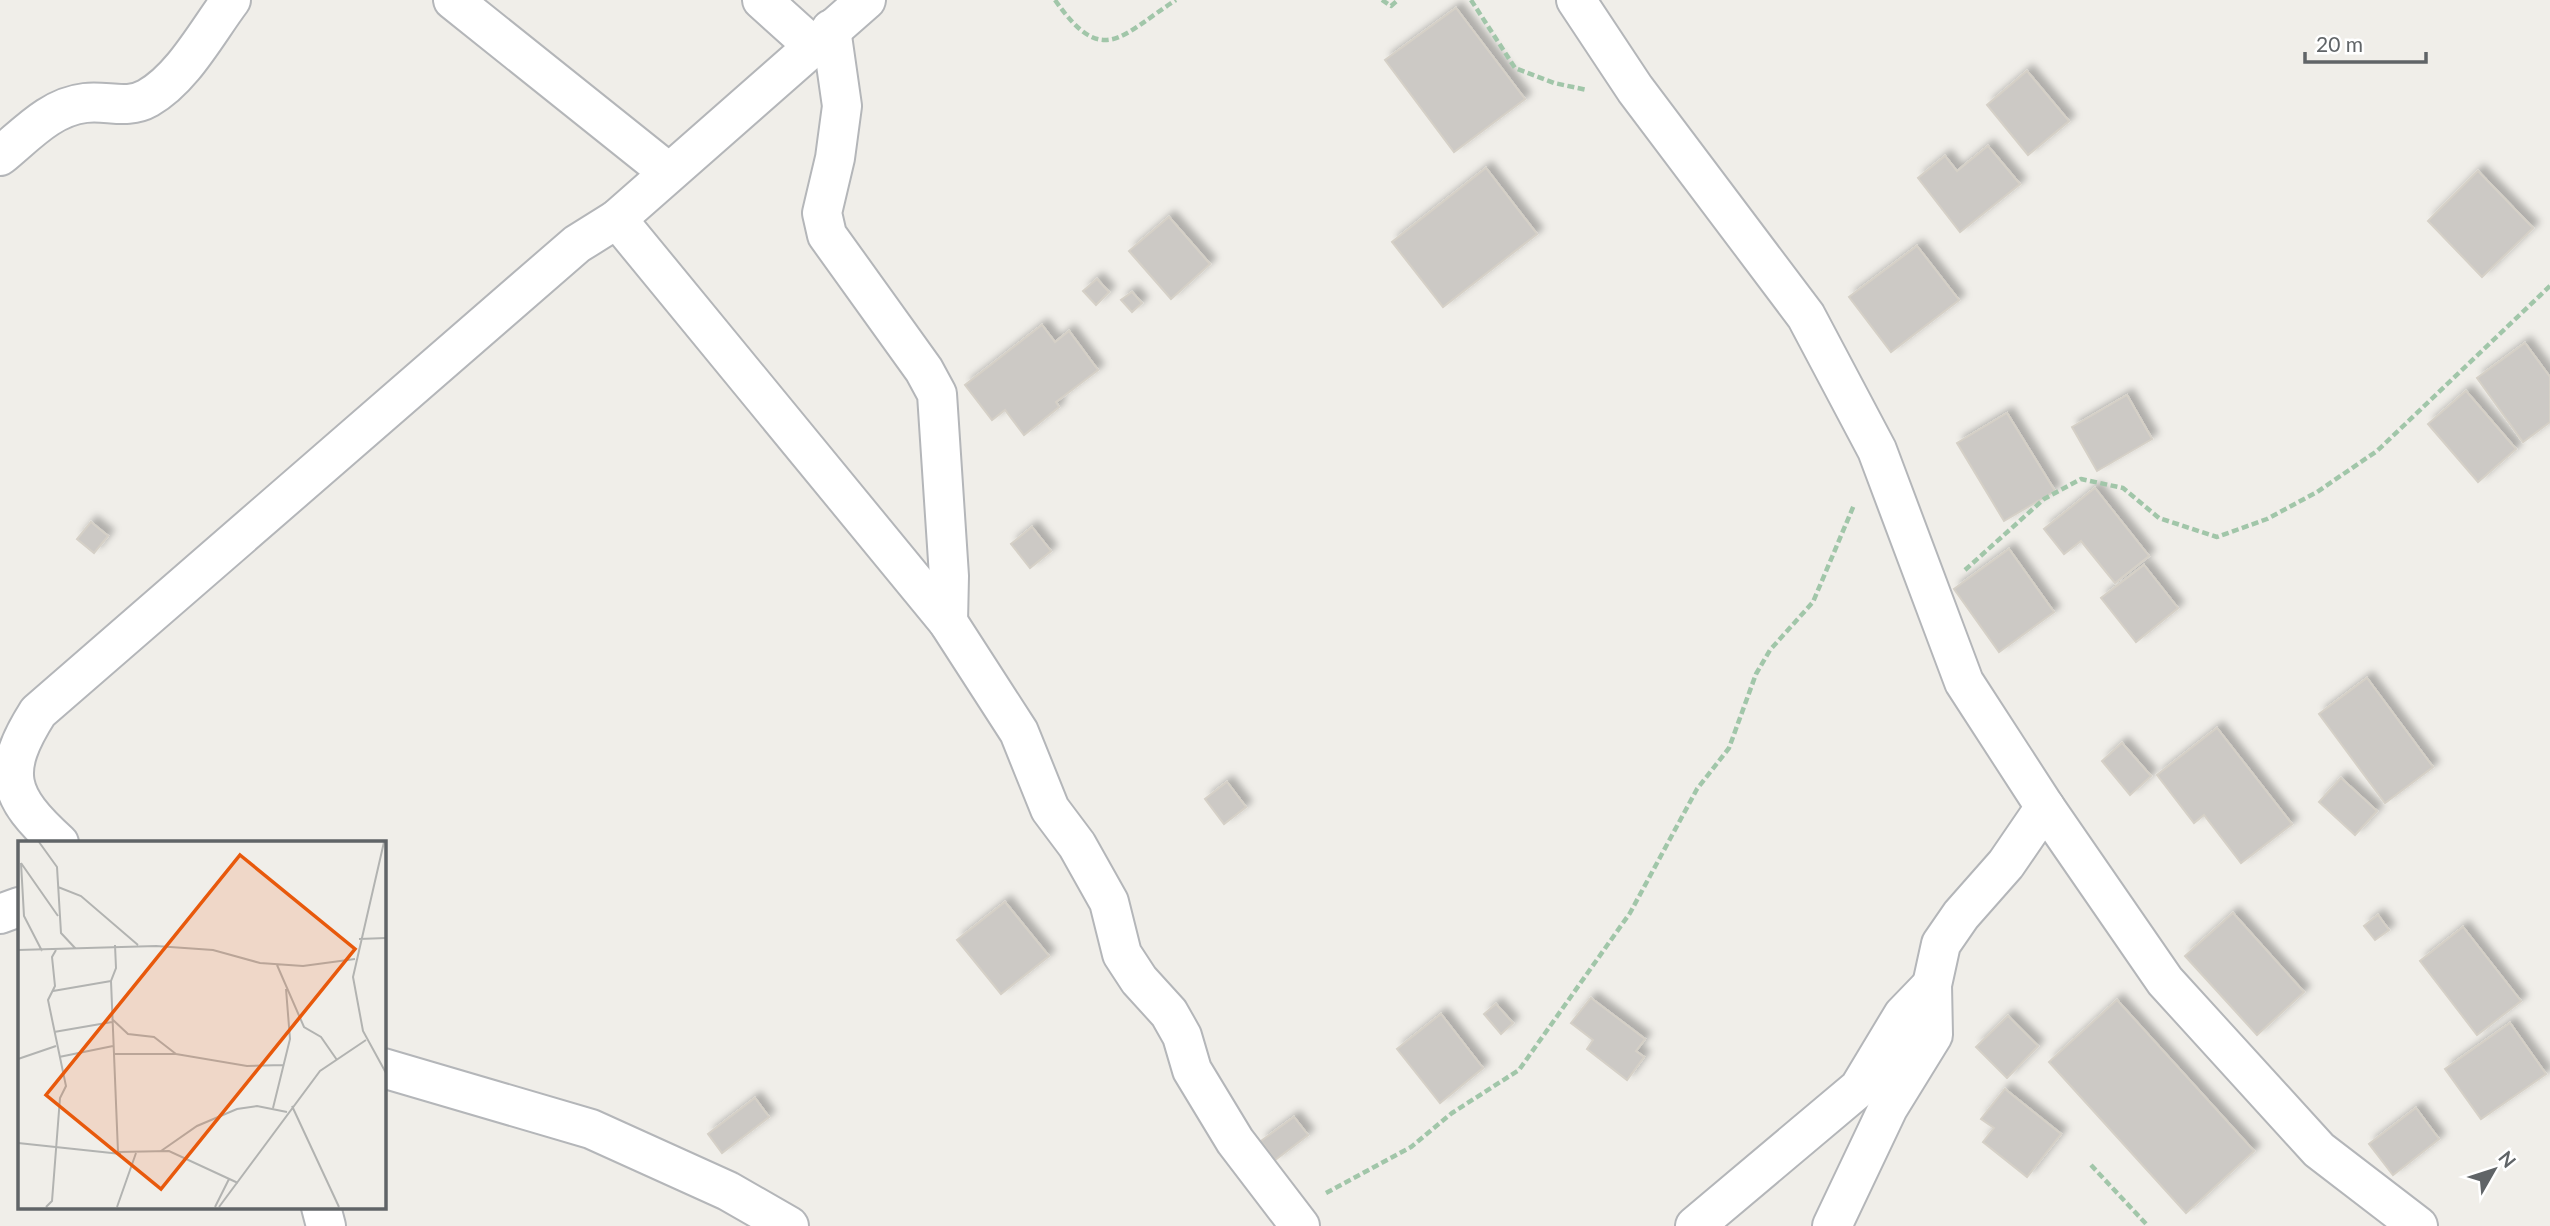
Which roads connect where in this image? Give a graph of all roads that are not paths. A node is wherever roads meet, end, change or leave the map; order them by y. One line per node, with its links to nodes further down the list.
1 (231, 0): 7 (street)
2 (453, 0): 8 (street)
3 (762, 0): 6 (street)
4 (866, 0): 6 (street)
5 (1576, 0): 12 (street)
6 (822, 37): 8 (street); 10 (street)
7 (0, 156)
8 (668, 172): 9 (street)
9 (617, 219): 10 (street); 11 (street)
10 (948, 622): 19 (street)
11 (6, 782): 13 (street)
12 (2045, 807): 16 (street); 24 (street)
13 (57, 841)
14 (18, 907): 15 (street)
15 (0, 914)
16 (1932, 985): 22 (street); 23 (street)
17 (385, 1069): 21 (street)
18 (321, 1208): 20 (street)
19 (1295, 1219)
20 (326, 1226)
21 (789, 1226)
22 (1695, 1226)
23 (1832, 1226)
24 (2418, 1226)

